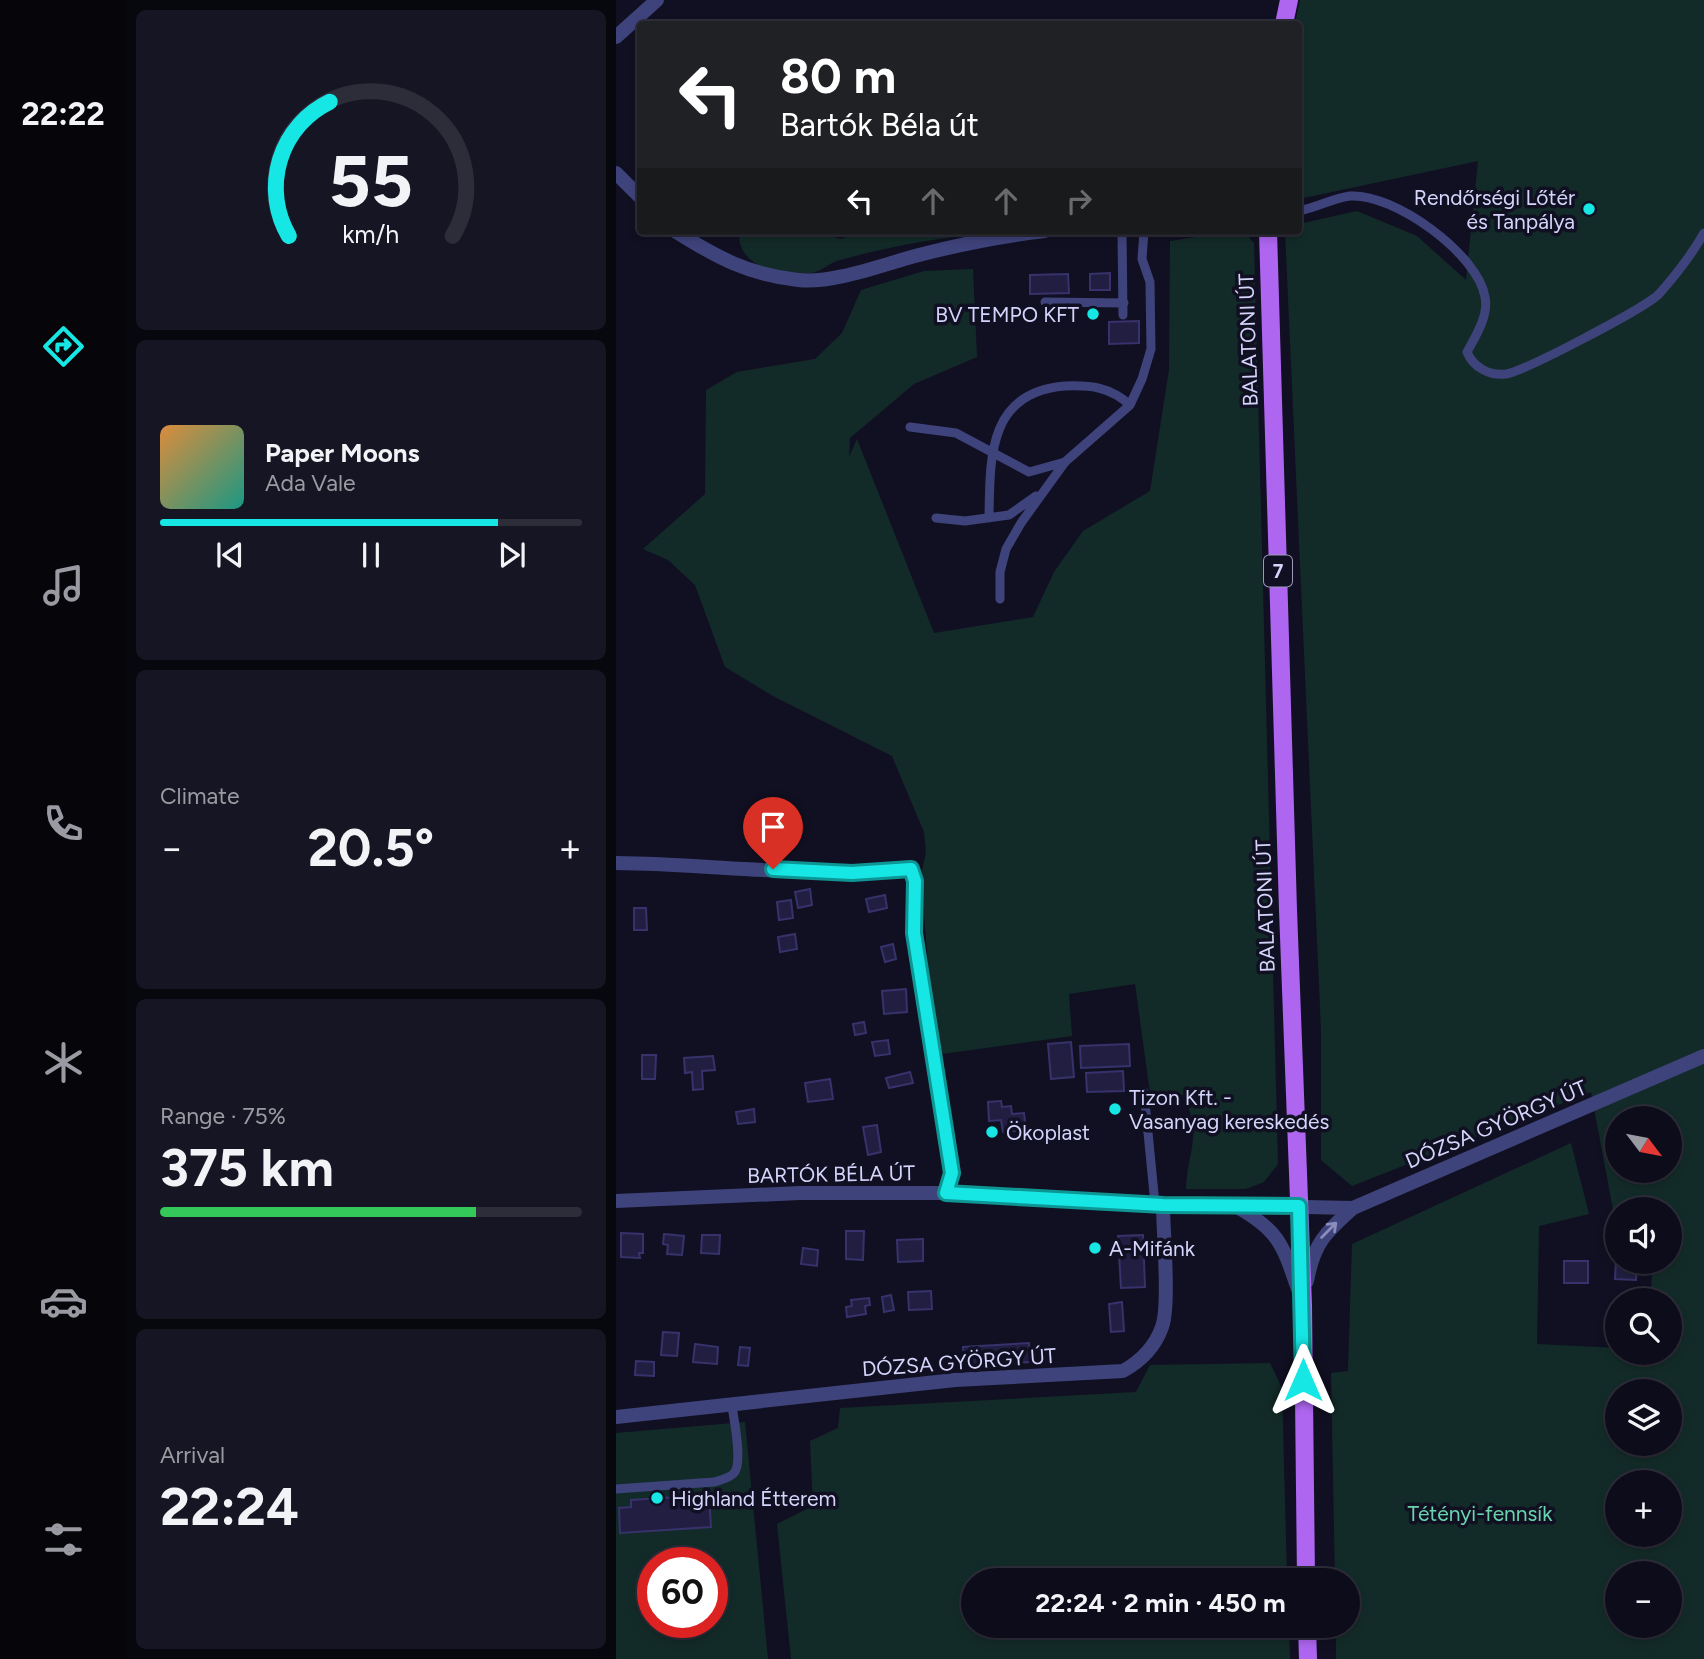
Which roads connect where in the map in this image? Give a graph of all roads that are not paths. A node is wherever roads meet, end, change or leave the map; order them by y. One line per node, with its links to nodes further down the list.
1 (657, 0): 4 (street)
2 (1289, 0): 3 (main road)
3 (1285, 21)
4 (616, 37)
5 (616, 173): 6 (street)
6 (637, 194)
7 (1302, 210): 8 (lane)
8 (1704, 233)
9 (682, 235): 10 (street)
10 (1015, 235)
11 (1122, 235): 15 (lane)
12 (1144, 235): 17 (lane)
13 (1268, 235): 32 (main road, BALATONI ÚT / 7)
14 (1045, 302): 15 (lane)
15 (1124, 303): 16 (lane)
16 (1123, 315)
17 (1130, 405): 19 (lane); 20 (lane)
18 (910, 427): 19 (lane)
19 (993, 453): 20 (lane); 22 (lane)
20 (1065, 462): 21 (lane)
21 (1041, 493): 22 (lane); 24 (lane)
22 (989, 518): 23 (lane)
23 (936, 519)
24 (1000, 599)
25 (616, 863): 28 (street)
26 (1704, 1056): 33 (street, DÓZSA GYÖRGY ÚT)
27 (1144, 1092): 30 (lane)
28 (946, 1193): 29 (street, BARTÓK BÉLA ÚT); 30 (street, BARTÓK BÉLA ÚT)
29 (616, 1201)
30 (1159, 1204): 31 (street, BARTÓK BÉLA ÚT); 35 (street, DÓZSA GYÖRGY ÚT)
31 (1236, 1206): 32 (street, BARTÓK BÉLA ÚT); 34 (street)
32 (1299, 1206): 33 (street, DÓZSA GYÖRGY ÚT); 34 (main road, BALATONI ÚT / 7)
33 (1353, 1208): 34 (street, one-way to 33)
34 (1303, 1305): 38 (main road, BALATONI ÚT / 7)
35 (732, 1406): 36 (street, DÓZSA GYÖRGY ÚT); 37 (lane)
36 (616, 1417)
37 (616, 1489)
38 (1306, 1568)
39 (1307, 1638): 40 (main road)
40 (1308, 1659)

